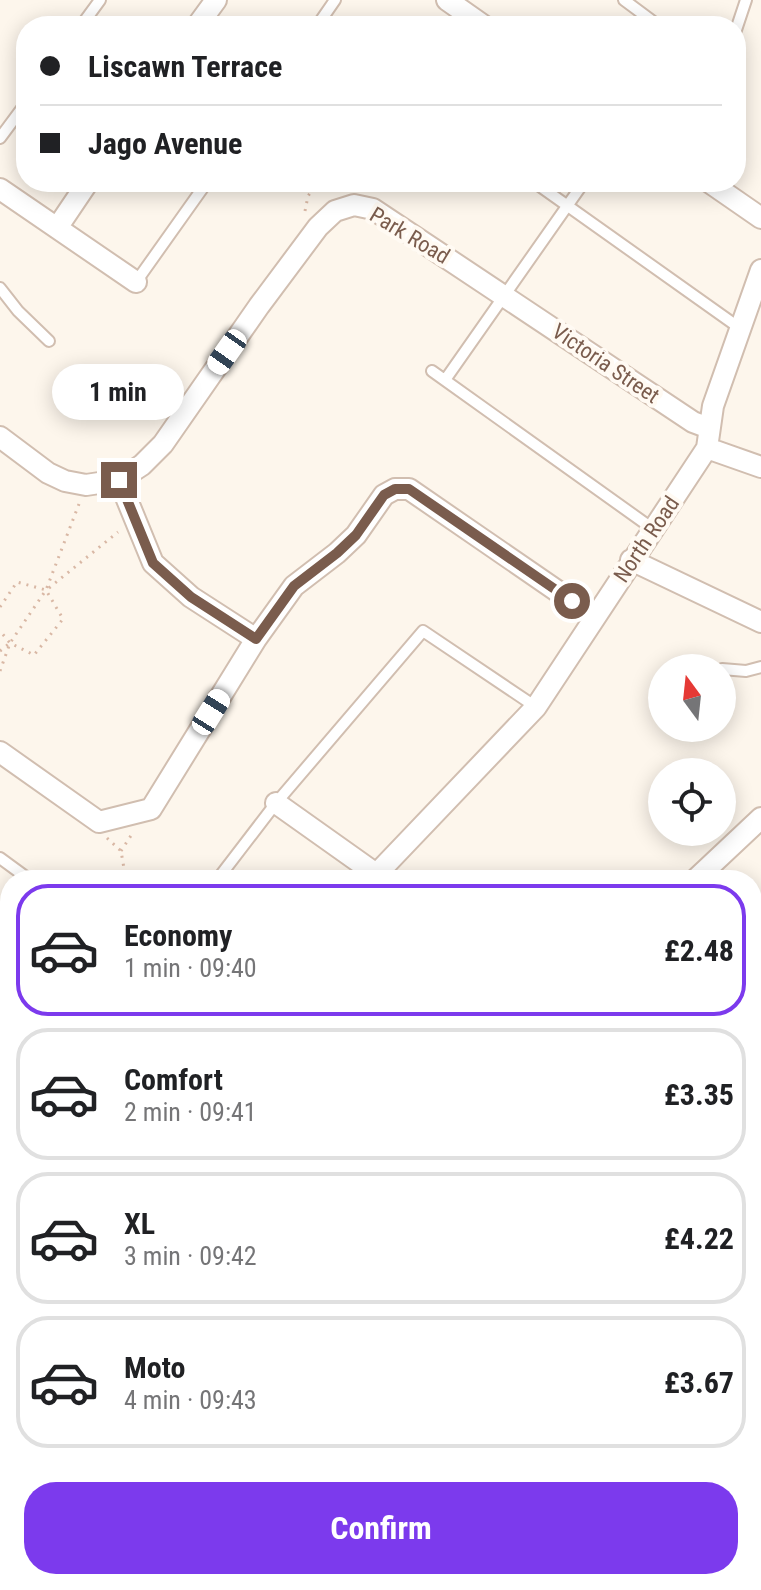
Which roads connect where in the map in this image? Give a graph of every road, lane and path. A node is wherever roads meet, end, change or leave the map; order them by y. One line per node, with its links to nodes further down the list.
1 (447, 0): 3 (street)
2 (624, 0): 4 (lane)
3 (470, 16)
4 (646, 16)
5 (16, 116): 6 (lane)
6 (0, 138)
7 (0, 189): 15 (street)
8 (81, 192): 15 (street)
9 (200, 192): 17 (lane)
10 (548, 192): 13 (lane)
11 (577, 192): 13 (lane)
12 (723, 192): 14 (street)
13 (567, 205): 19 (lane); 20 (lane)
14 (761, 218)
15 (57, 228): 17 (street)
16 (761, 270): 20 (street, North Road)
17 (136, 282)
18 (0, 288): 21 (lane)
19 (504, 294): 23 (lane); 25 (street, Victoria Street); 27 (street, Park Road)
20 (741, 329): 25 (street, North Road)
21 (49, 341)
22 (432, 371): 23 (lane)
23 (445, 380): 30 (lane)
24 (0, 437): 28 (street)
25 (708, 438): 26 (street, Victoria Street); 30 (street, North Road)
26 (761, 467)
27 (119, 480): 28 (street); 29 (street)
28 (86, 485): 32 (path)
29 (135, 519): 32 (path); 37 (street)
30 (653, 529): 31 (street, North Road)
31 (631, 560): 34 (street, North Road); 35 (street)
32 (46, 590): 33 (path); 38 (path); 38 (path)
33 (0, 607)
34 (595, 617): 37 (street); 43 (street, North Road)
35 (761, 622)
36 (0, 631): 38 (path)
37 (256, 639): 44 (street)
38 (10, 643): 39 (path); 42 (path)
39 (0, 651)
40 (761, 667): 41 (lane)
41 (736, 670)
42 (0, 671)
43 (536, 707): 45 (lane); 53 (street, North Road)
44 (0, 752)
45 (276, 803): 51 (lane); 52 (street)
46 (761, 818): 54 (street)
47 (121, 851): 50 (path)
48 (0, 858): 49 (lane)
49 (16, 870)
50 (124, 870)
51 (225, 870)
52 (364, 870)
53 (380, 870)
54 (706, 870)

